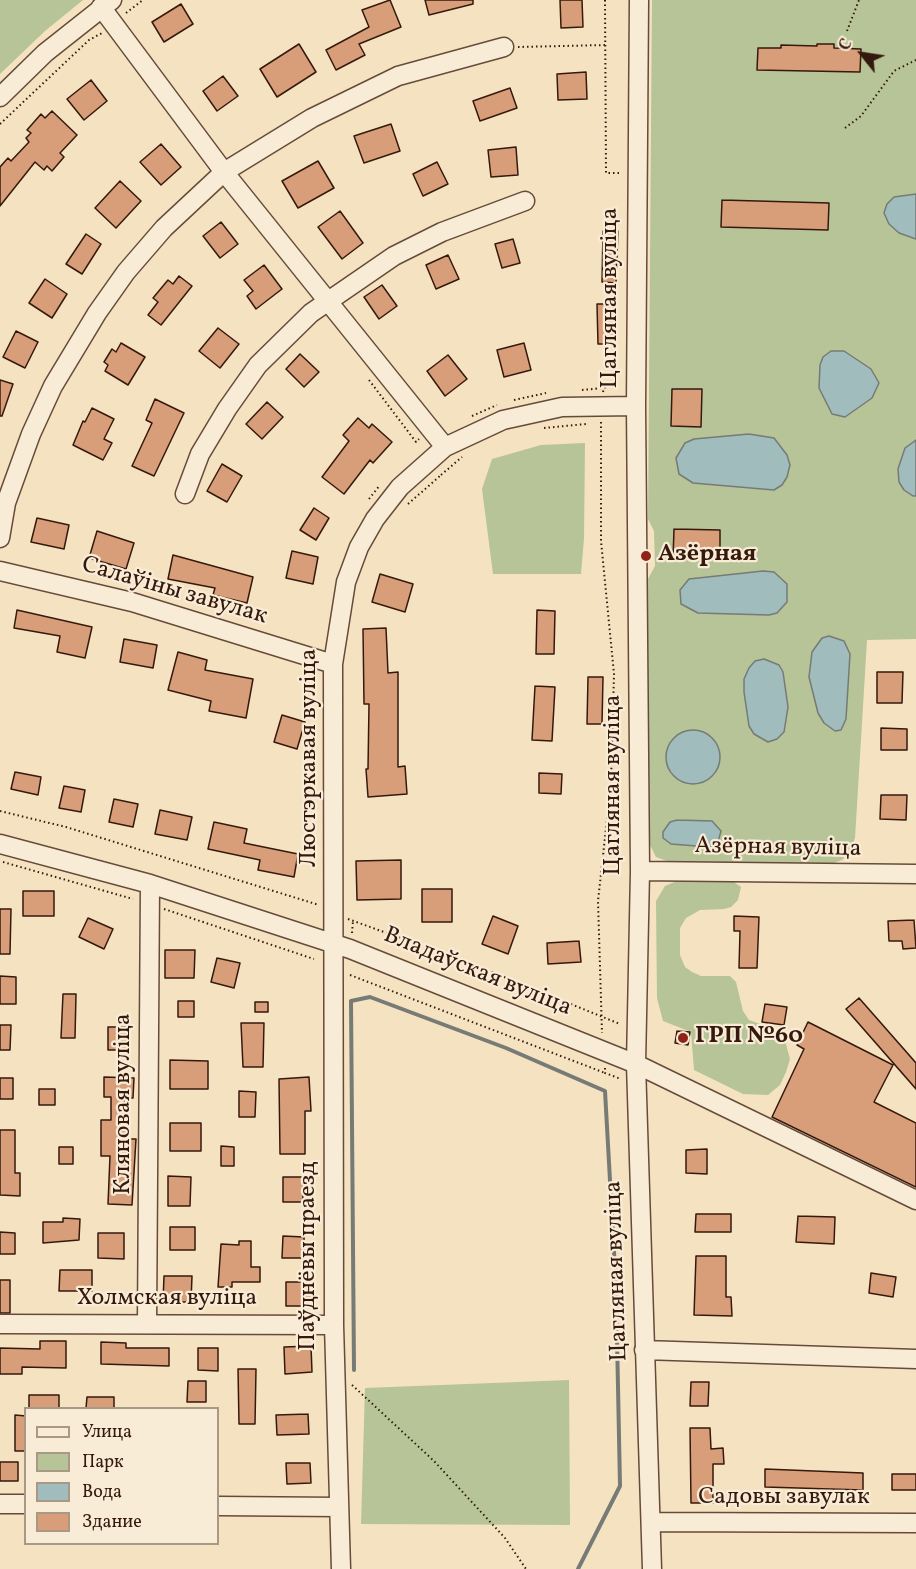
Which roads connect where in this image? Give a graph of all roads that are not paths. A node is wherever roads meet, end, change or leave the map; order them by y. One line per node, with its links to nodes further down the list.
1 (639, 0): 8 (street, Цагляная вуліца)
2 (107, 4): 4 (street); 5 (street)
3 (504, 47): 5 (street)
4 (0, 98)
5 (224, 172): 7 (street); 11 (street)
6 (525, 201): 7 (street)
7 (328, 300): 9 (street); 10 (street)
8 (636, 406): 9 (street, Люстэркавая вуліца); 15 (street, Цагляная вуліца)
9 (445, 447): 13 (street, Люстэркавая вуліца)
10 (184, 494)
11 (0, 538)
12 (0, 571): 13 (street, Салаўіны завулак)
13 (333, 664): 18 (street, Люстэркавая вуліца)
14 (0, 844): 17 (street, Владаўская вуліца)
15 (640, 871): 16 (street, Азёрная вуліца); 19 (street, Цагляная вуліца)
16 (916, 874)
17 (150, 884): 18 (street, Владаўская вуліца); 22 (street, Кляновая вуліца)
18 (333, 943): 19 (street, Владаўская вуліца); 23 (street, Паўднёвы праезд)
19 (636, 1064): 20 (street, Владаўская вуліца); 24 (street, Цагляная вуліца)
20 (916, 1200)
21 (0, 1324): 22 (street, Холмская вуліца)
22 (147, 1324): 23 (street, Холмская вуліца)
23 (334, 1325): 29 (street, Паўднёвы праезд)
24 (644, 1350): 25 (street); 30 (street, Цагляная вуліца)
25 (916, 1359)
26 (0, 1504): 27 (street)
27 (24, 1504)
28 (219, 1506): 29 (street)
29 (339, 1507): 32 (street, Паўднёвы праезд)
30 (651, 1522): 31 (street, Садовы завулак); 33 (street, Цагляная вуліца)
31 (916, 1523)
32 (341, 1569)
33 (652, 1569)

